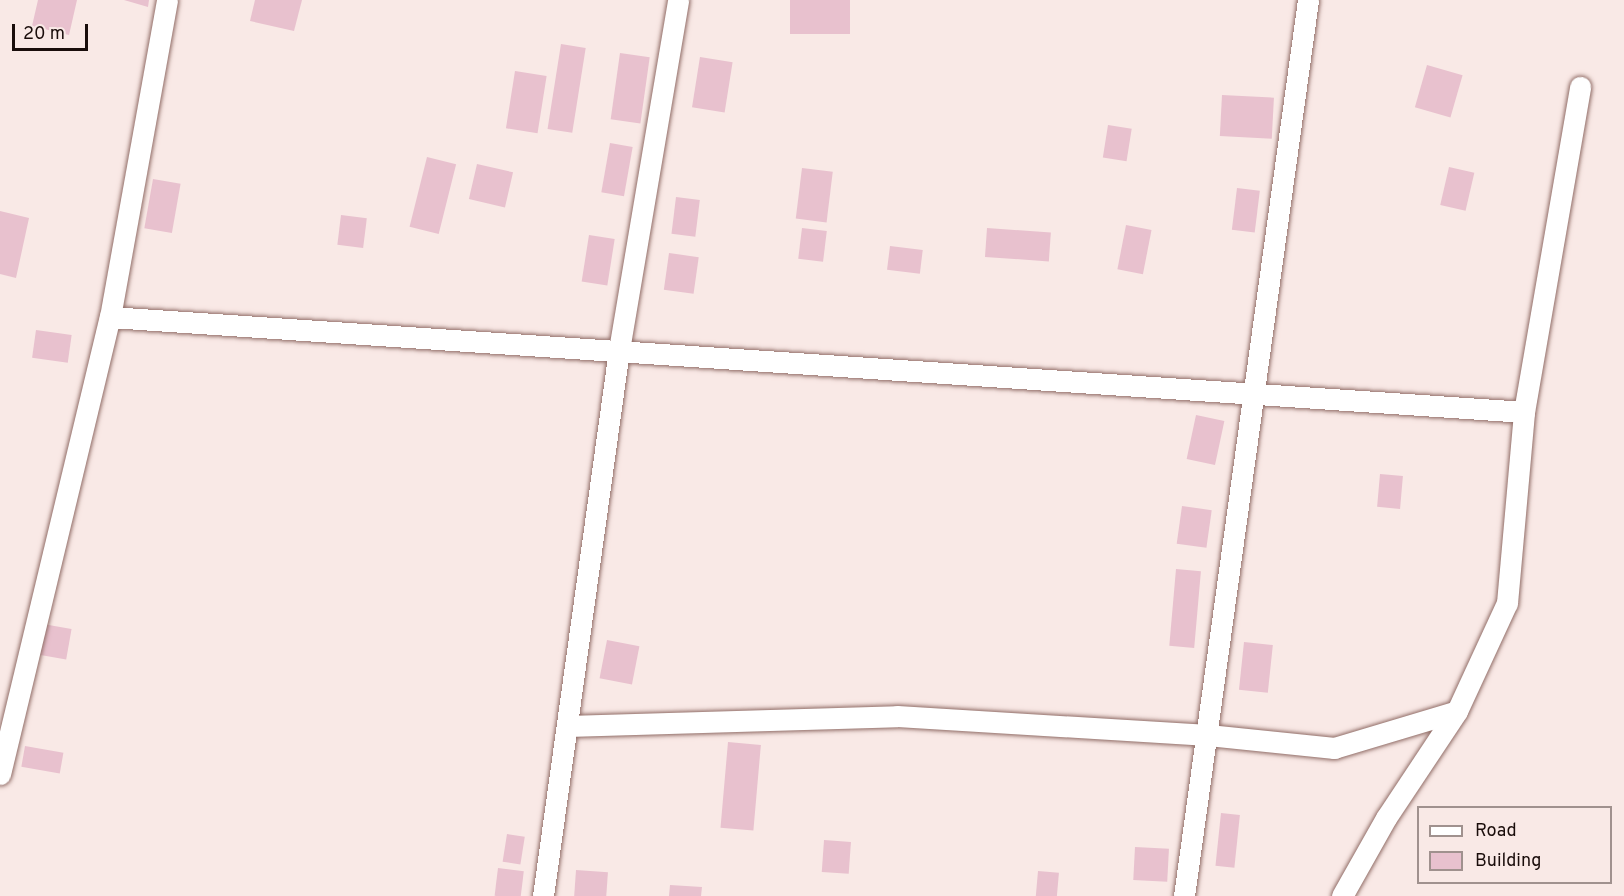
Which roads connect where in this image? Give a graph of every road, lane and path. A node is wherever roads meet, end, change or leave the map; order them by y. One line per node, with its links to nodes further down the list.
1 (167, 0): 5 (street)
2 (678, 0): 6 (street)
3 (1308, 0): 7 (street)
4 (1580, 87): 8 (street)
5 (110, 317): 6 (street); 12 (street)
6 (619, 350): 7 (street); 10 (street)
7 (1256, 396): 8 (street); 11 (street)
8 (1524, 412): 9 (street)
9 (1457, 711): 11 (street); 15 (street)
10 (567, 726): 11 (street); 13 (street)
11 (1208, 735): 14 (street)
12 (0, 774)
13 (543, 896)
14 (1184, 896)
15 (1342, 896)

